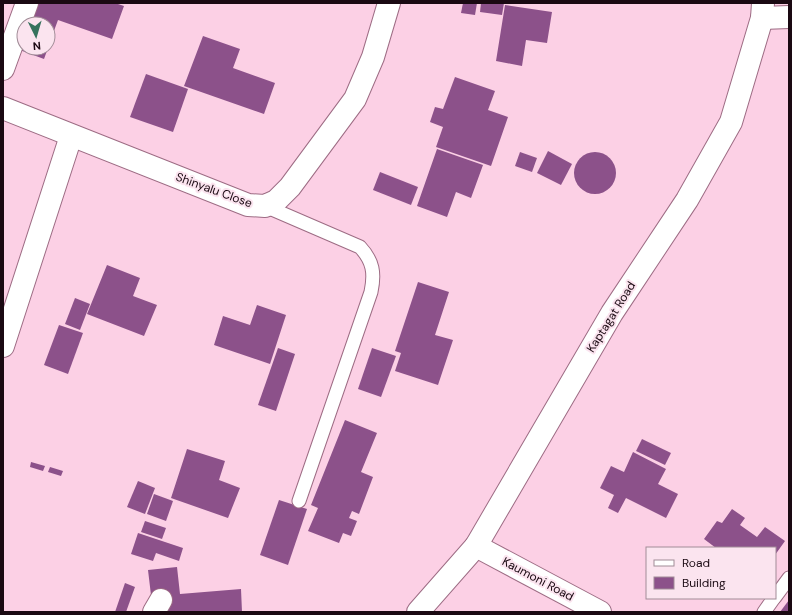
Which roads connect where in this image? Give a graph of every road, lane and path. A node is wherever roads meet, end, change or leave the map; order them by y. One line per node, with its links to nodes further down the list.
1 (27, 3): 5 (street)
2 (389, 3): 8 (street, Shinyalu Close)
3 (763, 11): 4 (street); 11 (street, Kaptagat Road)
4 (789, 17)
5 (3, 69)
6 (3, 108): 7 (street, Shinyalu Close)
7 (72, 136): 8 (street, Shinyalu Close); 9 (street)
8 (265, 206): 10 (lane)
9 (3, 346)
10 (299, 501)
11 (476, 546): 15 (street, Kaptagat Road); 16 (street, Kaumoni Road)
12 (789, 578): 13 (lane)
13 (776, 597)
14 (774, 599): 17 (lane)
15 (418, 612)
16 (600, 612)
17 (764, 612)

